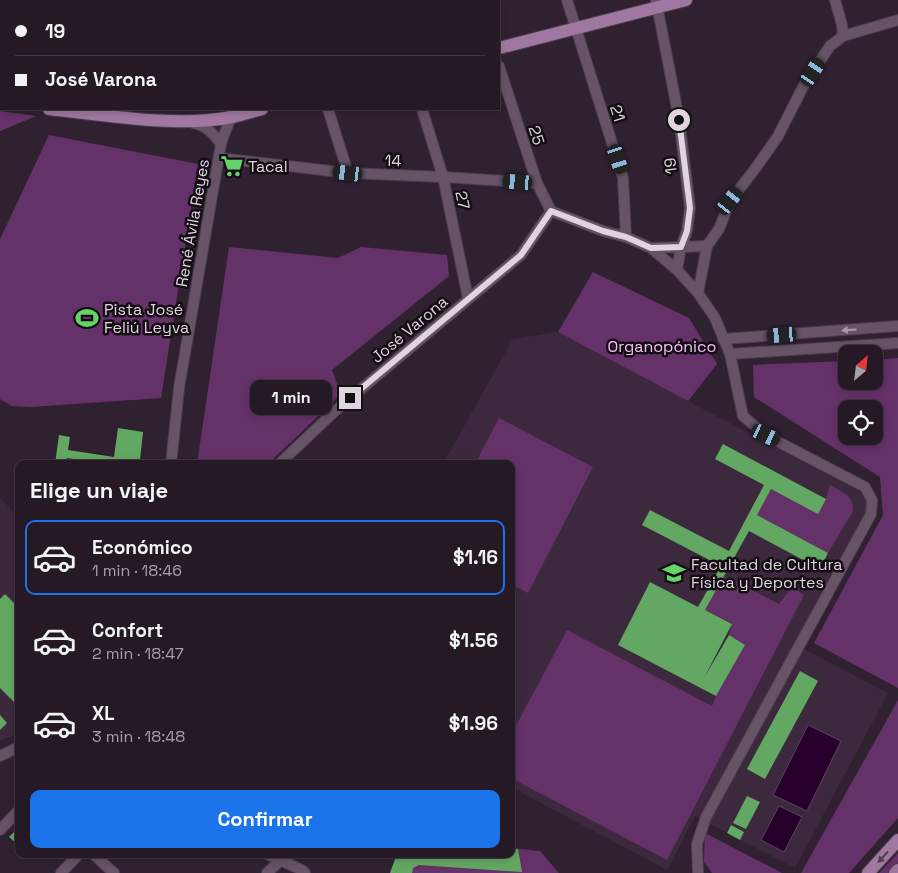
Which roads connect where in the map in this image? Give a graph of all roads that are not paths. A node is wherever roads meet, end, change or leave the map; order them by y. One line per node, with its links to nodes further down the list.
1 (567, 0): 6 (street, 21)
2 (686, 0): 4 (main road)
3 (835, 0): 7 (street)
4 (658, 3): 6 (main road); 24 (street, 19)
5 (898, 20): 7 (street)
6 (576, 27): 8 (main road); 22 (street, 21)
7 (843, 36): 23 (street)
8 (500, 48)
9 (500, 69): 20 (street, 25)
10 (60, 110): 15 (main road)
11 (254, 110): 14 (main road)
12 (328, 110): 18 (street)
13 (422, 110): 19 (street, 27)
14 (232, 113): 15 (main road); 16 (street, René Ávila Reyes)
15 (177, 121): 16 (street)
16 (221, 144): 17 (street, René Ávila Reyes)
17 (219, 158): 18 (street, 14); 33 (street, René Ávila Reyes)
18 (348, 173): 19 (street, 14)
19 (443, 177): 20 (street, 14); 28 (street, 27)
20 (537, 183): 21 (street, 25)
21 (551, 211): 22 (street); 28 (street, José Varona)
22 (626, 237): 25 (street)
23 (707, 246): 24 (street); 27 (street)
24 (681, 247): 25 (street); 26 (street, 19)
25 (651, 248): 26 (street)
26 (677, 270): 27 (street)
27 (698, 293): 30 (street)
28 (468, 298): 34 (street, José Varona)
29 (898, 326): 30 (street, one-way to 30)
30 (723, 340): 32 (street)
31 (898, 343): 32 (street)
32 (730, 354): 49 (street)
33 (171, 460)
34 (283, 460)
35 (15, 749): 36 (street)
36 (0, 756)
37 (15, 814): 38 (street)
38 (0, 830)
39 (898, 840): 50 (main road, one-way to 50)
40 (76, 858): 45 (street)
41 (97, 858): 46 (street)
42 (276, 858): 43 (street)
43 (281, 860): 47 (street); 48 (street)
44 (898, 870): 51 (main road)
45 (61, 873)
46 (114, 873)
47 (267, 873)
48 (305, 873)
49 (698, 873)
50 (868, 873)
51 (895, 873)

